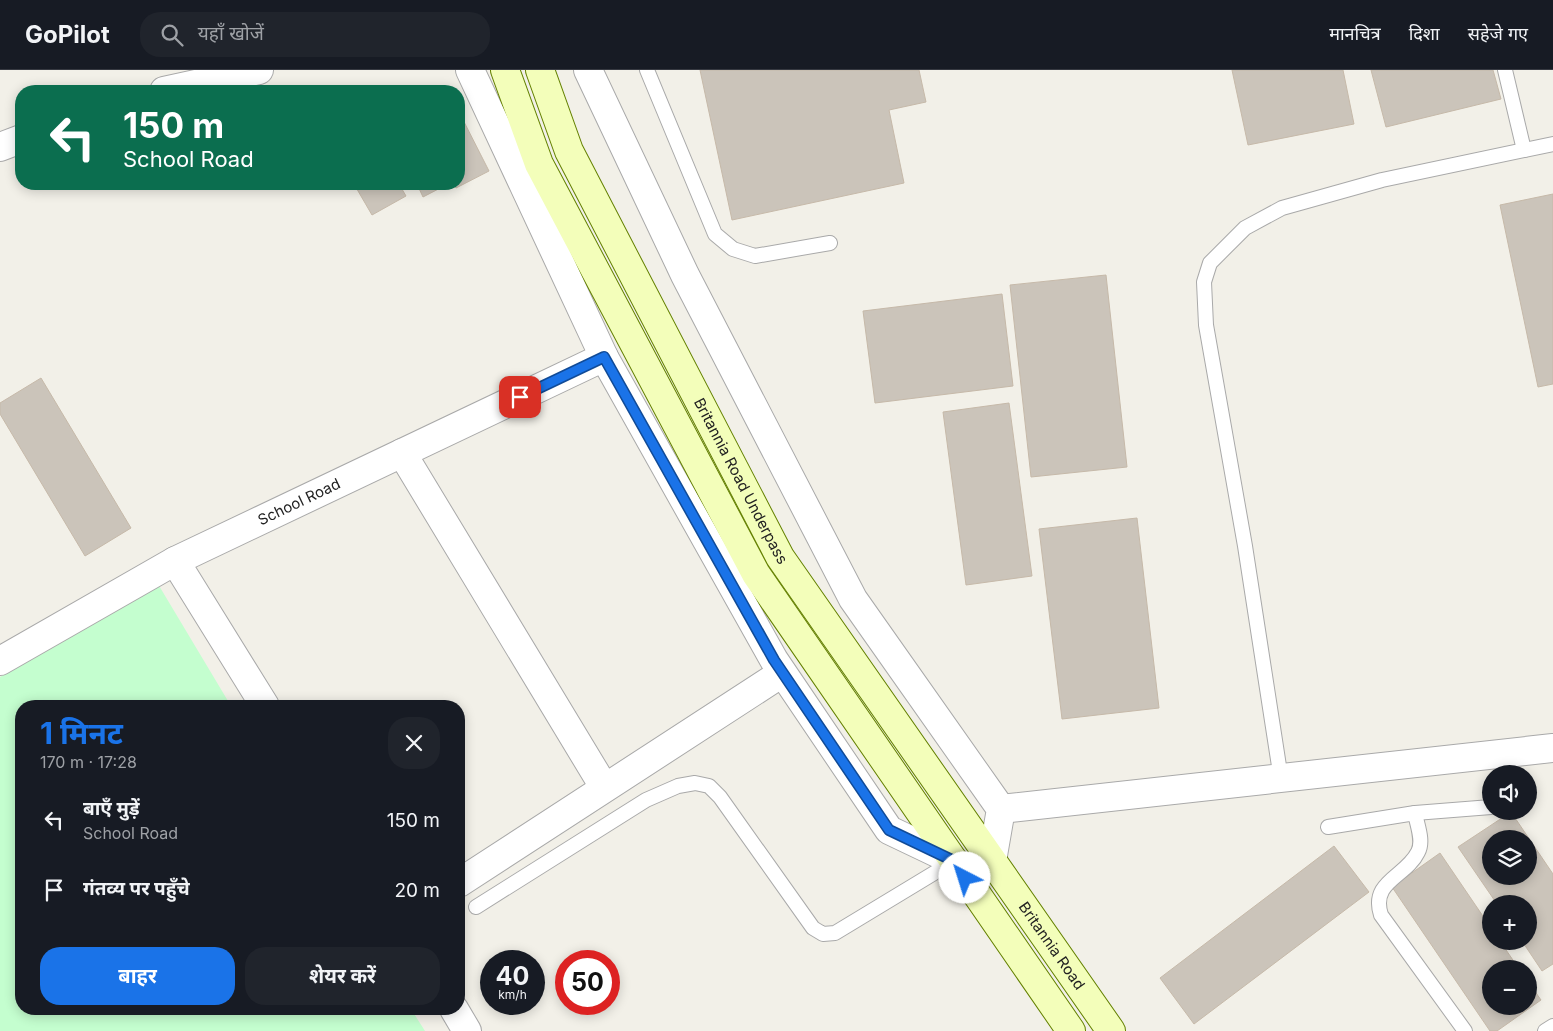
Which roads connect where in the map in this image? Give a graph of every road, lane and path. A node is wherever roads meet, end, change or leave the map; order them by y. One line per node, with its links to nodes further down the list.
1 (259, 70): 8 (street)
2 (470, 70): 14 (street)
3 (505, 70): 27 (main road, Britannia Road Underpass)
4 (540, 70): 28 (main road, Britannia Road Underpass)
5 (588, 70): 24 (street)
6 (647, 70): 13 (lane)
7 (1506, 70): 12 (lane)
8 (191, 85)
9 (15, 141): 11 (street)
10 (1553, 144): 12 (lane)
11 (0, 147)
12 (1524, 150): 21 (lane)
13 (830, 243)
14 (604, 357): 15 (street, School Road); 18 (street)
15 (402, 453): 16 (street, School Road); 22 (street)
16 (175, 561): 17 (street, School Road); 19 (street)
17 (1, 659)
18 (782, 672): 22 (street); 27 (street)
19 (261, 700)
20 (1553, 748): 21 (street)
21 (1281, 779): 24 (street)
22 (604, 788): 29 (street)
23 (1482, 808): 25 (lane)
24 (1001, 809): 28 (street)
25 (1416, 814): 26 (lane); 36 (lane)
26 (1328, 827)
27 (954, 861): 30 (lane); 34 (main road)
28 (992, 861): 35 (main road, Britannia Road)
29 (465, 879)
30 (476, 908)
31 (458, 1015): 33 (street)
32 (1553, 1026): 37 (lane)
33 (468, 1031)
34 (1071, 1031)
35 (1111, 1031)
36 (1465, 1031)
37 (1545, 1031)

